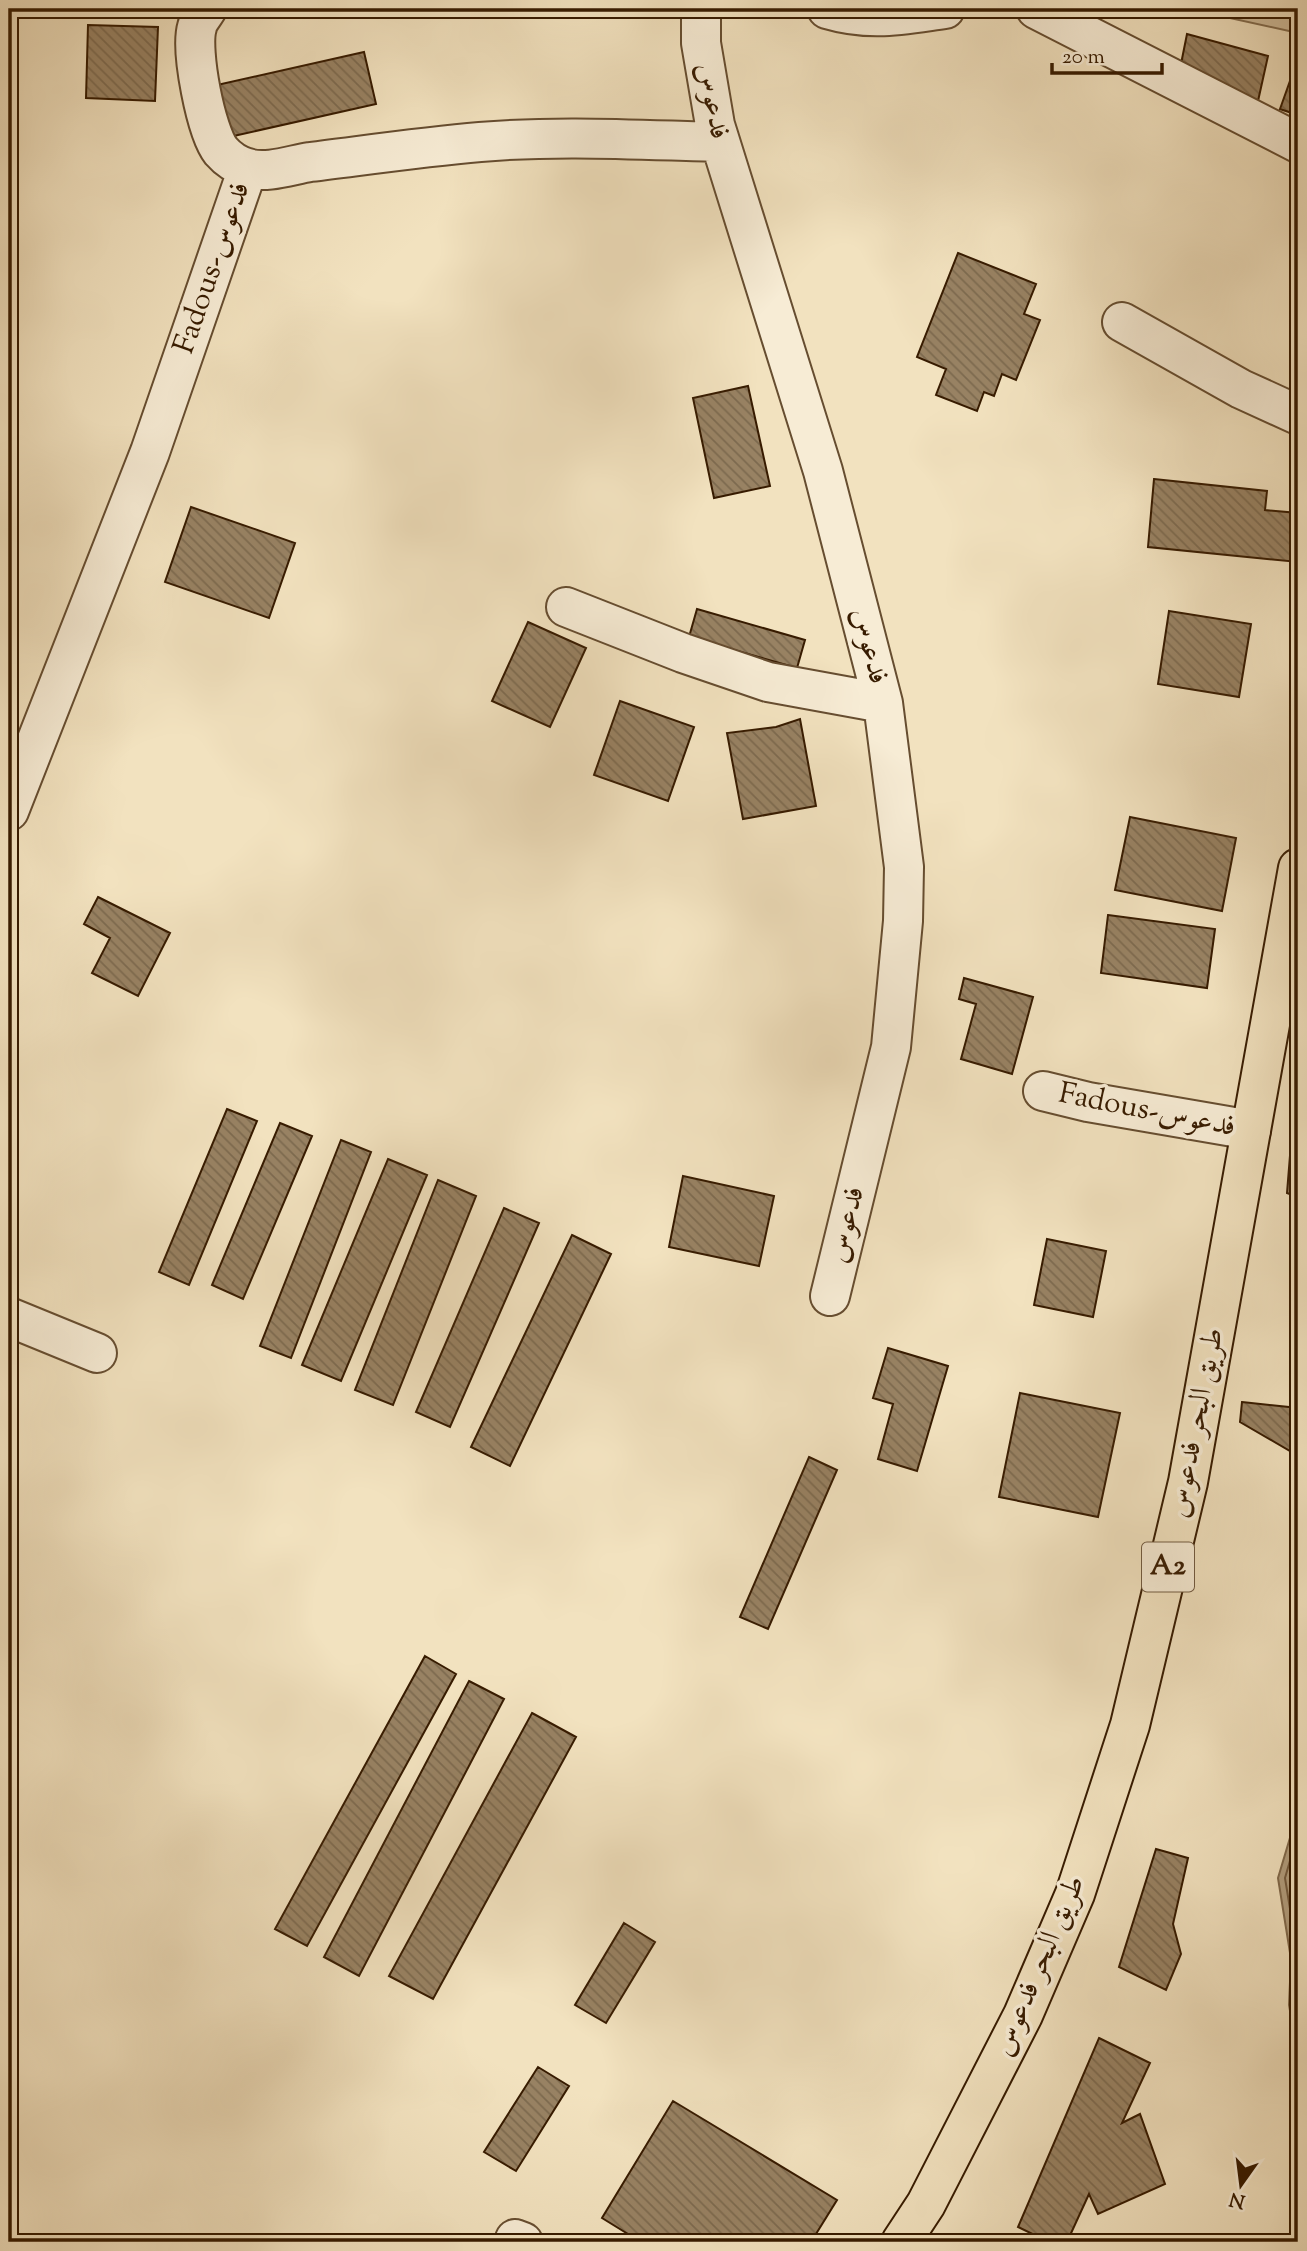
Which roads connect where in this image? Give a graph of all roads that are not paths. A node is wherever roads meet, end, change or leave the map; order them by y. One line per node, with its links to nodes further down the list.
1 (207, 9): 8 (street)
2 (701, 9): 6 (street, فدعوس)
3 (827, 9): 4 (street)
4 (944, 9)
5 (1036, 9): 7 (street)
6 (719, 142): 8 (street, Fadous-فدعوس); 12 (street, فدعوس)
7 (1298, 143)
8 (248, 168): 13 (street, Fadous-فدعوس)
9 (1122, 322): 10 (street)
10 (1298, 415)
11 (566, 607): 12 (street)
12 (883, 703): 17 (street, فدعوس)
13 (9, 811)
14 (1298, 868): 16 (main road, طريق البحر فدعوس / A2)
15 (1043, 1091): 16 (street, Fadous-فدعوس)
16 (1251, 1130): 20 (main road, طريق البحر فدعوس / A2)
17 (830, 1296)
18 (9, 1317): 19 (street)
19 (96, 1353)
20 (906, 2235)

